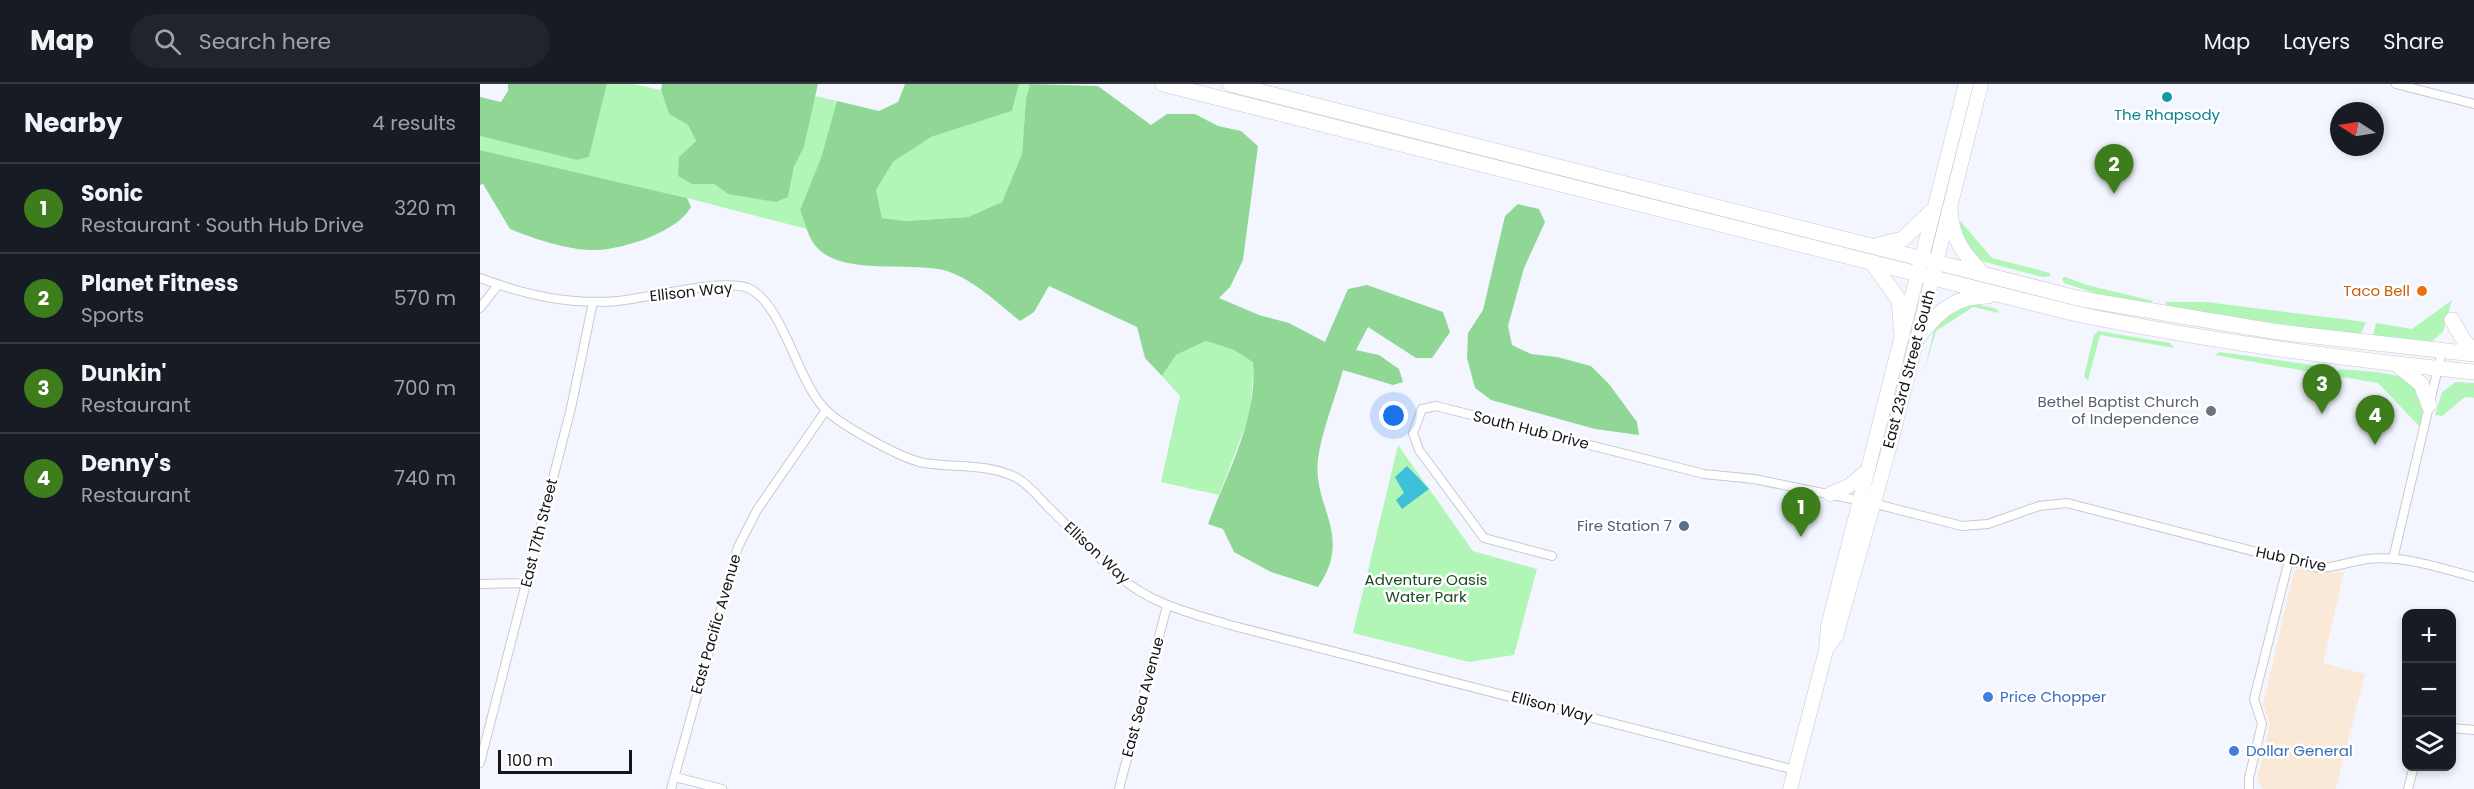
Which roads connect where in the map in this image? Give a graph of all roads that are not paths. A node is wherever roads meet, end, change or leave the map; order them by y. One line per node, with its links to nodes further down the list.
1 (1163, 84): 10 (highway)
2 (1230, 84): 9 (highway)
3 (1966, 84): 8 (main road, East 23rd Street South)
4 (1982, 84): 7 (main road, East 23rd Street South)
5 (2396, 84): 6 (street)
6 (2474, 104)
7 (1950, 208): 11 (main road, East 23rd Street South); 12 (highway)
8 (1932, 211): 9 (highway); 11 (main road, East 23rd Street South)
9 (1870, 246): 11 (highway)
10 (1872, 264): 11 (highway); 19 (highway)
11 (1927, 268): 12 (highway); 15 (highway); 19 (main road, East 23rd Street South)
12 (1983, 274): 20 (highway)
13 (480, 279): 14 (street, Ellison Way)
14 (498, 285): 16 (street, Ellison Way); 17 (street)
15 (2002, 295): 19 (highway); 22 (highway)
16 (593, 302): 26 (street, Ellison Way); 34 (street, East 17th Street)
17 (480, 308)
18 (2452, 320): 21 (highway)
19 (1910, 336): 27 (main road, East 23rd Street South); 29 (main road, East 23rd Street South)
20 (2442, 351): 21 (highway); 23 (street)
21 (2474, 352)
22 (2396, 364): 23 (highway); 25 (highway)
23 (2438, 369): 24 (highway); 25 (street)
24 (2474, 372)
25 (2429, 405): 31 (street)
26 (825, 410): 36 (street, Ellison Way); 42 (street, East Pacific Avenue)
27 (1868, 470): 28 (main road); 29 (main road, East 23rd Street South)
28 (1830, 494): 29 (street, South Hub Drive); 30 (street, South Hub Drive)
29 (1866, 502): 32 (street, Hub Drive); 40 (main road, East 23rd Street South)
30 (1552, 556)
31 (2393, 559): 32 (street, Hub Drive); 33 (street, Hub Drive)
32 (2289, 560): 47 (street)
33 (2474, 577)
34 (526, 583): 35 (street); 39 (street, East 17th Street)
35 (480, 584)
36 (1167, 606): 40 (street, Ellison Way); 45 (street, East Sea Avenue)
37 (2456, 728): 38 (street)
38 (2474, 730)
39 (480, 763)
40 (1795, 770): 46 (main road, East 23rd Street South)
41 (2413, 771): 48 (street)
42 (675, 777): 43 (street, East Pacific Avenue); 44 (street)
43 (671, 789)
44 (722, 789)
45 (1119, 789)
46 (1790, 789)
47 (2249, 789)
48 (2408, 789)

